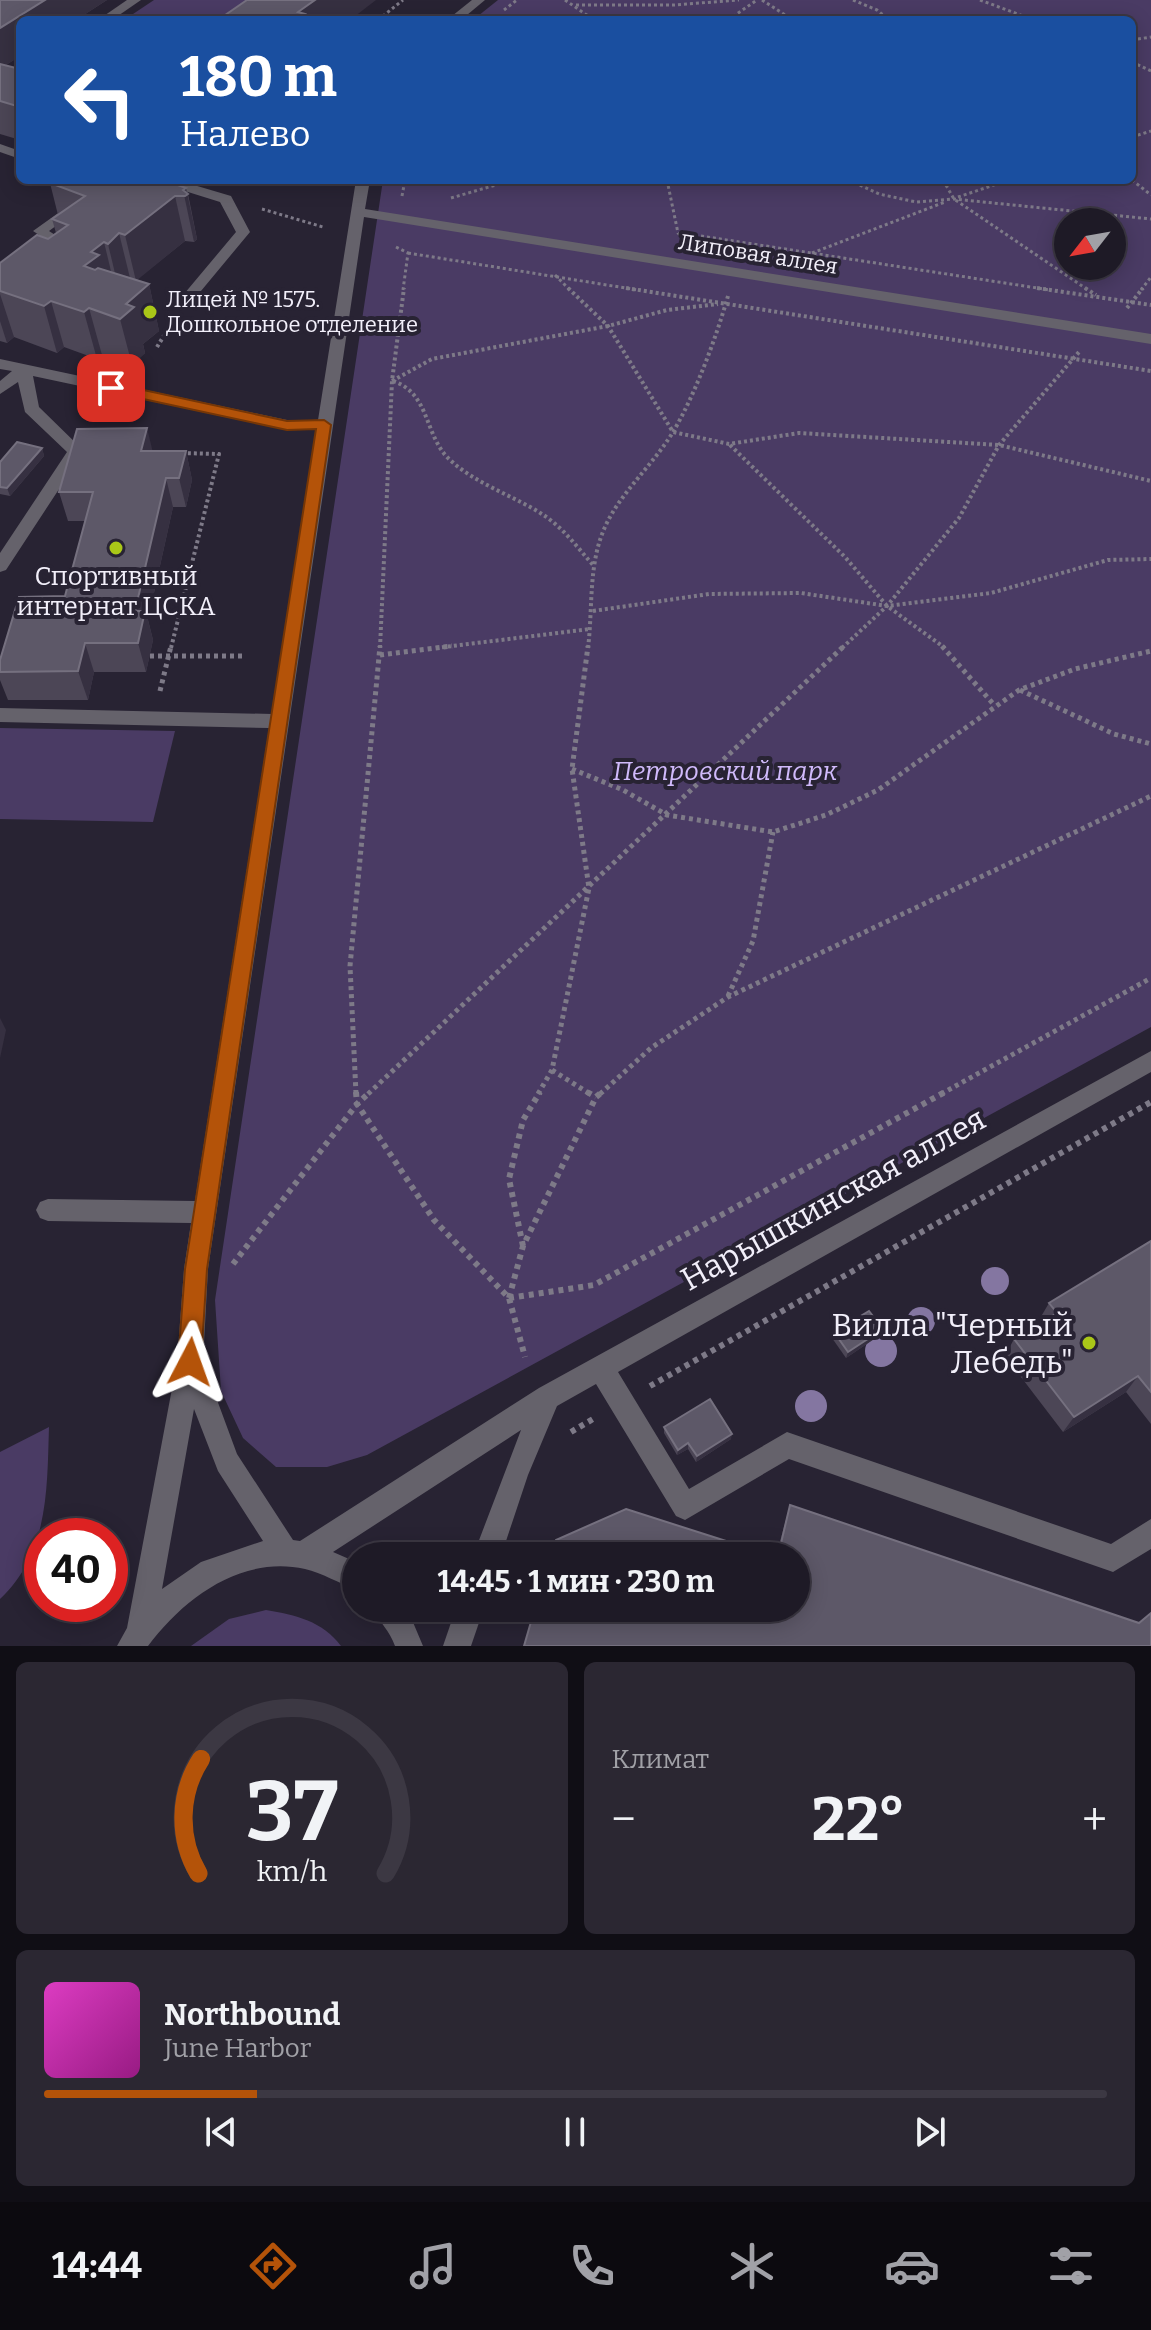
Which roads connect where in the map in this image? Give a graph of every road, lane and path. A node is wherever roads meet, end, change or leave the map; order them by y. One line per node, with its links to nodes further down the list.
1 (135, 0): 10 (street)
2 (403, 0): 11 (path)
3 (479, 0): 12 (street)
4 (565, 0): 9 (path)
5 (739, 0): 9 (path)
6 (759, 0): 14 (path); 15 (path)
7 (853, 0): 16 (path)
8 (980, 0): 17 (path)
9 (576, 5): 13 (path)
10 (110, 16)
11 (383, 16)
12 (458, 16)
13 (589, 16)
14 (734, 16)
15 (786, 16)
16 (884, 16)
17 (1023, 16)
18 (158, 184): 28 (street)
19 (176, 184): 34 (street)
20 (362, 184): 37 (street)
21 (404, 184): 31 (path)
22 (481, 184): 29 (path)
23 (500, 184): 29 (path)
24 (668, 184): 41 (path)
25 (858, 184): 35 (path)
26 (945, 184): 35 (path)
27 (997, 184): 35 (path)
28 (143, 185)
29 (484, 189): 33 (path)
30 (87, 196): 46 (street)
31 (415, 197)
32 (442, 198): 33 (path)
33 (455, 198): 36 (path)
34 (226, 199): 39 (path); 51 (street)
35 (954, 199): 38 (path); 45 (path); 50 (path)
36 (470, 200)
37 (358, 212): 57 (street, Липовая аллея); 64 (street)
38 (1151, 219)
39 (323, 227)
40 (664, 231): 41 (path)
41 (678, 233): 42 (path); 45 (path)
42 (686, 241)
43 (394, 246): 44 (path)
44 (408, 253): 47 (path); 62 (path)
45 (810, 253): 50 (path)
46 (44, 264)
47 (555, 275): 53 (path); 56 (path)
48 (1151, 277): 52 (path)
49 (730, 287): 53 (path)
50 (1100, 298): 52 (path)
51 (186, 300)
52 (1133, 302): 54 (path); 55 (path)
53 (727, 303): 56 (path); 58 (path); 65 (path)
54 (1151, 305)
55 (1123, 314)
56 (608, 326): 62 (path); 65 (path)
57 (1151, 339)
58 (1075, 360): 61 (path); 67 (path)
59 (0, 364): 60 (street)
60 (24, 369): 63 (street); 64 (street); 72 (street)
61 (1151, 371)
62 (392, 381): 71 (path); 77 (path)
63 (0, 389)
64 (324, 425): 85 (street)
65 (673, 432): 66 (path); 71 (path)
66 (729, 444): 67 (path); 73 (path)
67 (999, 445): 69 (path); 73 (path)
68 (172, 453): 79 (path)
69 (1151, 481)
70 (1151, 559): 73 (path)
71 (593, 565): 74 (path)
72 (0, 566)
73 (887, 606): 74 (path); 82 (path); 89 (path)
74 (593, 611): 75 (path)
75 (590, 629): 77 (path); 87 (path)
76 (1151, 651): 81 (path)
77 (380, 655): 98 (path)
78 (150, 656): 79 (path)
79 (169, 656): 80 (path); 84 (path)
80 (242, 656)
81 (1019, 690): 82 (path); 86 (path)
82 (995, 706): 90 (path)
83 (0, 715): 84 (street)
84 (153, 719): 85 (street)
85 (279, 721): 100 (street)
86 (1151, 744)
87 (572, 769): 89 (path); 91 (path)
88 (1151, 796): 93 (path)
89 (667, 815): 90 (path); 91 (path)
90 (773, 832): 93 (path)
91 (589, 888): 95 (path); 98 (path)
92 (1151, 978): 103 (path)
93 (728, 997): 96 (path)
94 (1151, 1061): 106 (street, Нарышкинская аллея)
95 (552, 1070): 96 (path); 101 (path)
96 (596, 1097): 101 (path)
97 (1151, 1102): 108 (path)
98 (357, 1104): 102 (path); 103 (path)
99 (48, 1210): 100 (street)
100 (205, 1212): 105 (street)
101 (523, 1246): 103 (path)
102 (226, 1273)
103 (509, 1298): 104 (path)
104 (525, 1357)
105 (190, 1362): 112 (street); 116 (street)
106 (600, 1367): 107 (street, Нарышкинская аллея); 108 (street)
107 (548, 1397): 111 (street); 112 (street, Нарышкинская аллея)
108 (621, 1403): 109 (path); 110 (street)
109 (564, 1446)
110 (1151, 1533)
111 (492, 1542)
112 (295, 1554): 113 (street); 116 (street)
113 (342, 1571)
114 (400, 1622): 117 (street)
115 (465, 1622): 118 (street)
116 (136, 1639)
117 (409, 1646)
118 (457, 1646)

